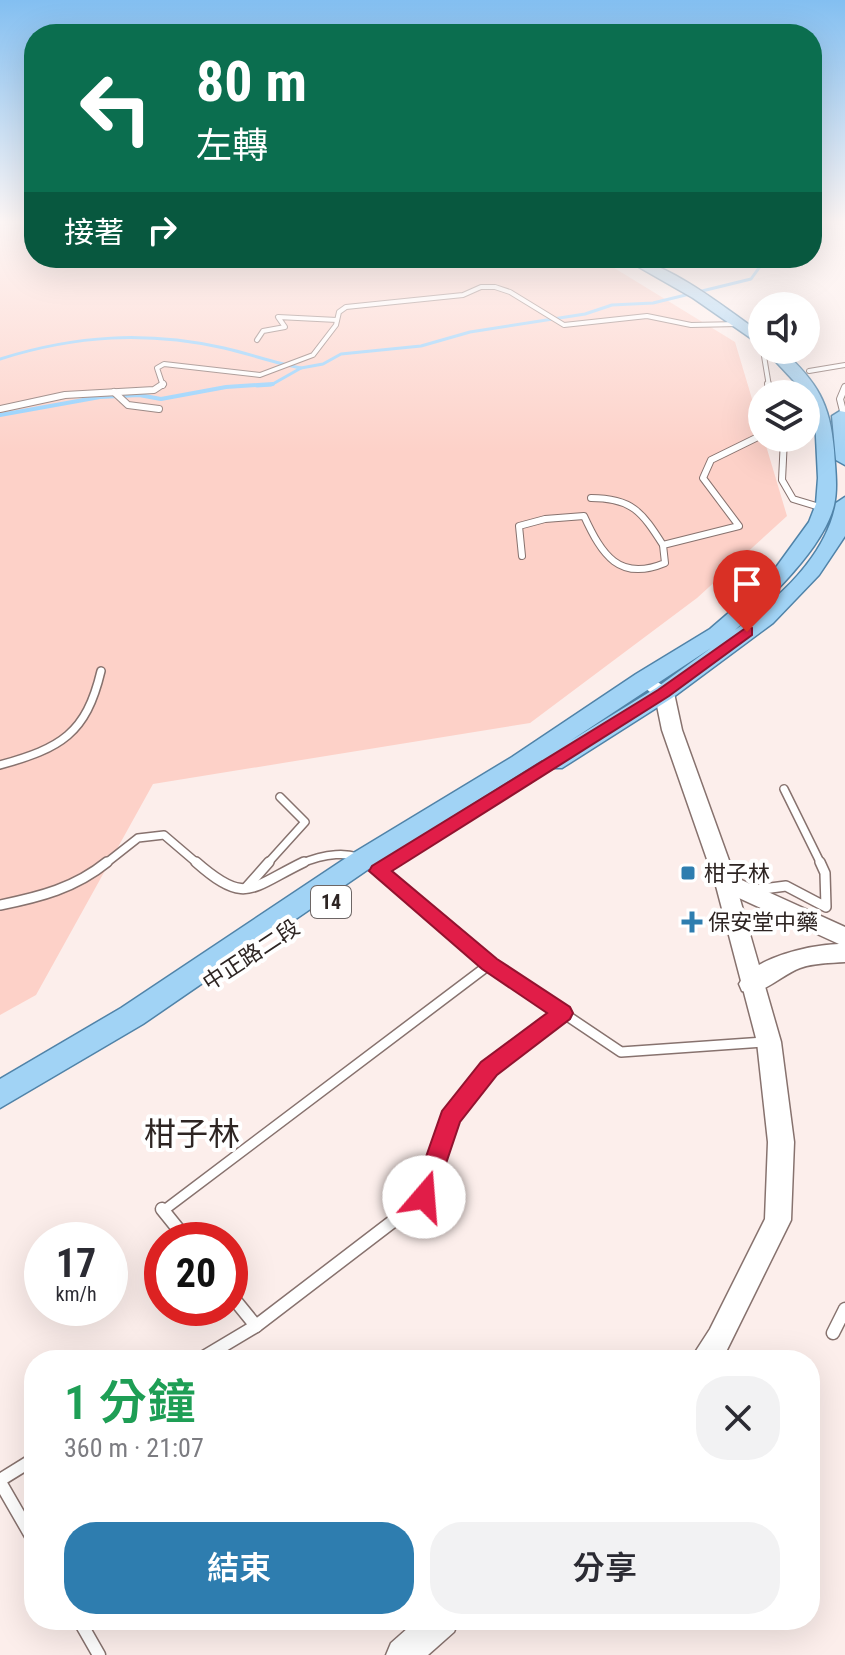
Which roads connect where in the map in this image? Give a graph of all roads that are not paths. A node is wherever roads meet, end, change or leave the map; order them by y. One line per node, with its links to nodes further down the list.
1 (422, 299): 5 (lane)
2 (522, 299): 7 (lane)
3 (706, 299): 7 (main road)
4 (709, 299): 6 (main road)
5 (337, 320): 9 (lane); 15 (lane)
6 (748, 323)
7 (739, 324): 8 (main road)
8 (748, 331)
9 (257, 340)
10 (787, 364): 23 (main road, 中正路二段 / 14)
11 (801, 364): 13 (main road)
12 (845, 365): 13 (lane)
13 (809, 371): 21 (main road)
14 (845, 387): 18 (lane)
15 (114, 392): 16 (lane); 17 (lane)
16 (0, 409)
17 (159, 409)
18 (845, 419)
19 (748, 442): 24 (lane)
20 (783, 452): 23 (lane)
21 (845, 460)
22 (591, 498): 24 (lane)
23 (839, 510): 27 (main road, 中正路二段 / 14)
24 (663, 545): 25 (lane)
25 (522, 556)
26 (101, 671): 28 (lane)
27 (654, 686): 31 (main road, 中正路二段 / 14); 32 (main road)
28 (0, 765)
29 (784, 789): 32 (lane)
30 (280, 797): 33 (lane)
31 (371, 865): 33 (lane); 37 (lane); 41 (main road, 中正路二段 / 14); 42 (main road, 中正路二段 / 14)
32 (736, 887): 35 (main road); 38 (street)
33 (243, 891): 34 (lane)
34 (0, 905)
35 (845, 937)
36 (845, 953): 38 (main road)
37 (490, 964): 39 (lane); 43 (lane)
38 (751, 984): 40 (street)
39 (563, 1013): 40 (lane); 46 (lane)
40 (769, 1042): 49 (street)
41 (0, 1095)
42 (0, 1114)
43 (172, 1222)
44 (845, 1309): 47 (lane)
45 (248, 1316): 46 (lane)
46 (256, 1326): 48 (lane)
47 (833, 1333)
48 (216, 1350)
49 (712, 1350)
50 (24, 1465): 51 (lane)
51 (0, 1481): 52 (lane)
52 (24, 1523)
53 (85, 1630): 55 (lane)
54 (431, 1630): 56 (street)
55 (99, 1655)
56 (403, 1655)

